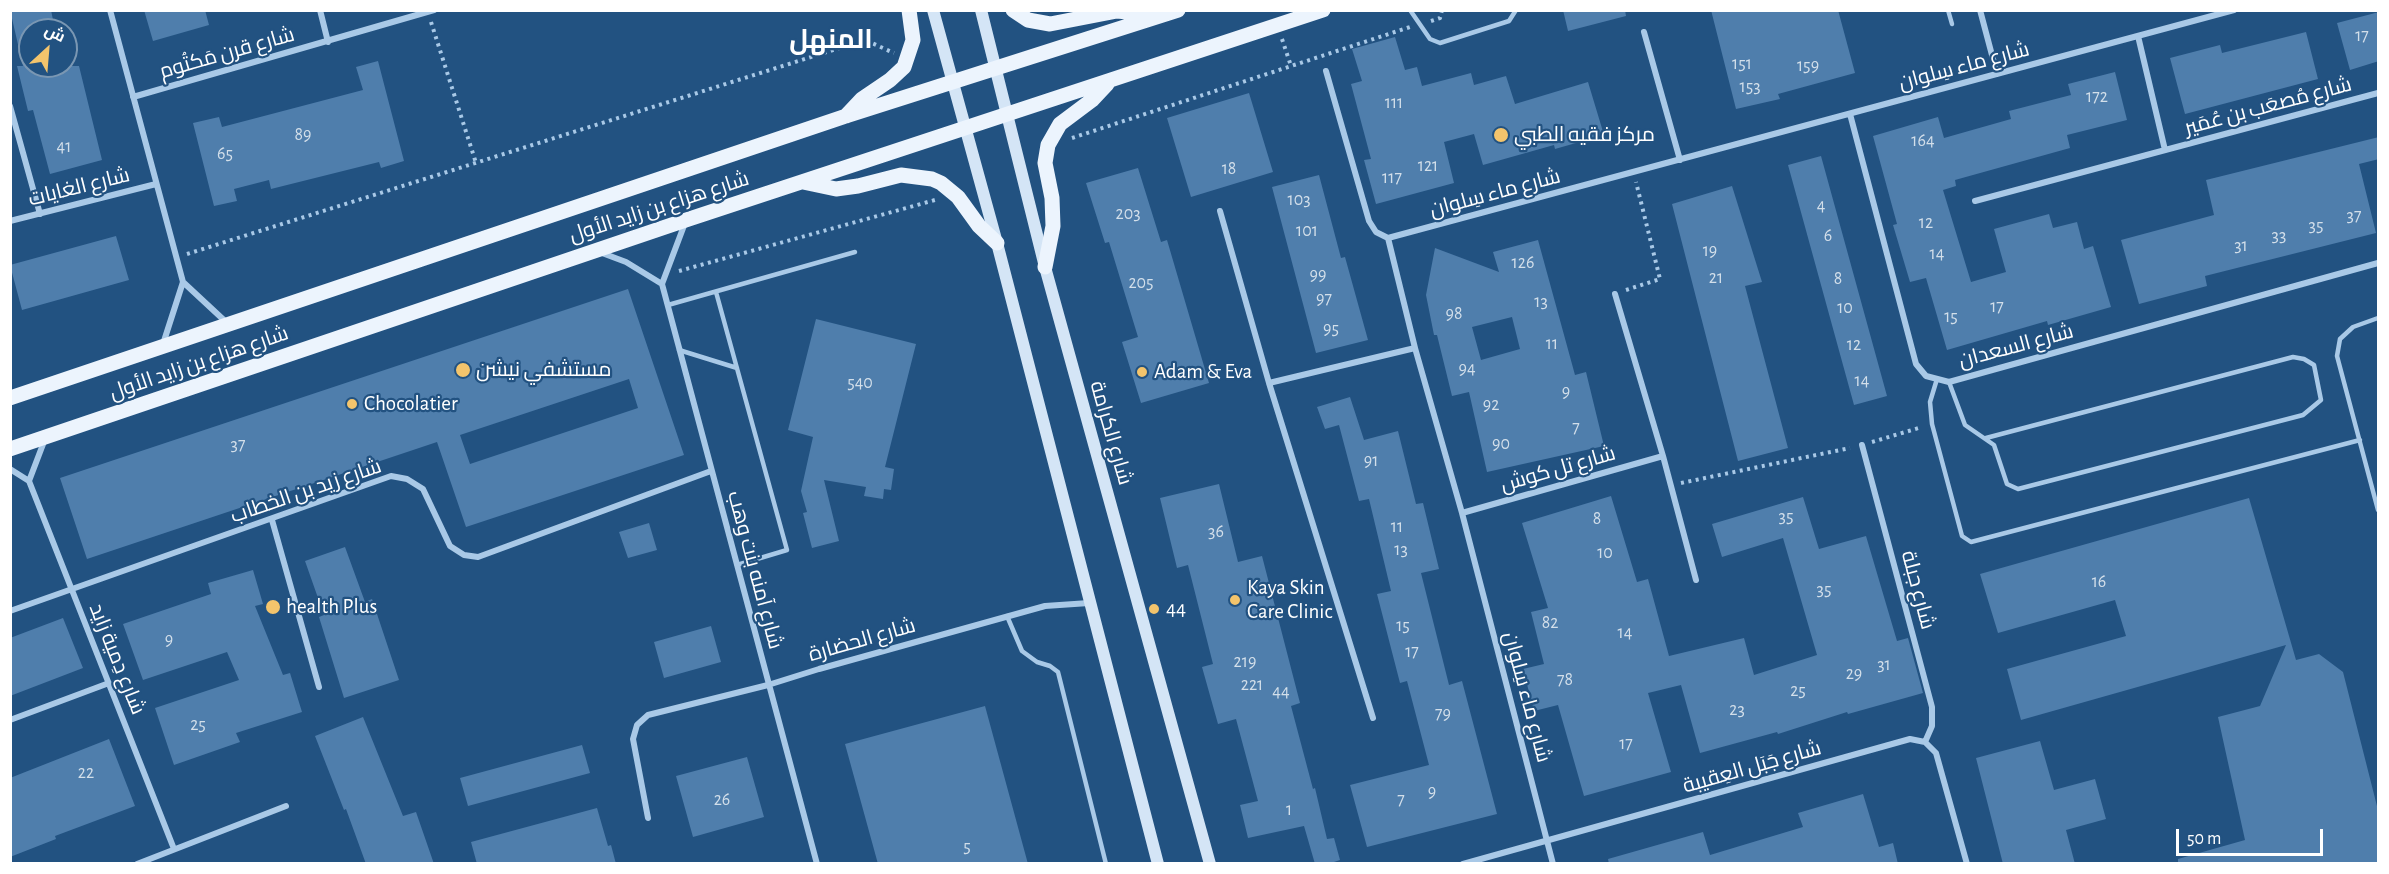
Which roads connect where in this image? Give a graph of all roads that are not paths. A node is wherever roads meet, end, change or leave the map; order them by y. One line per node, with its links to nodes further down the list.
1 (110, 10): 26 (street)
2 (320, 10): 19 (street)
3 (909, 10): 30 (main road)
4 (933, 10): 24 (main road)
5 (981, 10): 20 (main road, شارع الكرامة)
6 (1013, 10): 15 (main road)
7 (1178, 10): 15 (main road, شارع هزاع بن زايد الأول)
8 (1323, 10): 23 (main road, شارع هزاع بن زايد الأول)
9 (1410, 10): 10 (lane)
10 (1516, 10)
11 (1948, 10): 16 (lane)
12 (1980, 10): 22 (street)
13 (2234, 10): 18 (street, شارع ماء سِلوان)
14 (431, 11): 19 (street, شارع قرن مَكتُوم)
15 (1163, 16): 20 (main road, شارع هزاع بن زايد الأول)
16 (1952, 24)
17 (1644, 32): 33 (street)
18 (2138, 36): 22 (street, شارع ماء سِلوان); 32 (street, شارع مُصعَب بن عُمَير)
19 (328, 42): 26 (street, شارع قرن مَكتُوم)
20 (995, 69): 24 (main road, شارع هزاع بن زايد الأول); 29 (main road, شارع الكرامة)
21 (1326, 70): 41 (street)
22 (1997, 74): 28 (street, شارع ماء سِلوان)
23 (1109, 81): 29 (main road, شارع هزاع بن زايد الأول); 46 (main road)
24 (952, 82): 30 (main road, شارع هزاع بن زايد الأول); 31 (main road)
25 (2379, 93): 32 (street, شارع مُصعَب بن عُمَير)
26 (132, 97): 35 (street)
27 (10, 106): 38 (street)
28 (1850, 114): 33 (street, شارع ماء سِلوان); 58 (street, شارع السعدان)
29 (1006, 115): 31 (main road, شارع هزاع بن زايد الأول); 46 (main road, شارع الكرامة)
30 (846, 116): 53 (main road, شارع هزاع بن زايد الأول)
31 (966, 129): 34 (main road, شارع هزاع بن زايد الأول); 42 (main road)
32 (2165, 150): 36 (street, شارع مُصعَب بن عُمَير)
33 (1680, 160): 41 (street, شارع ماء سِلوان)
34 (803, 182): 39 (main road, شارع هزاع بن زايد الأول); 42 (main road)
35 (156, 184): 38 (street, شارع الغايات); 47 (street)
36 (1975, 201)
37 (1220, 211): 60 (street)
38 (40, 214): 40 (street, شارع الغايات)
39 (686, 220): 43 (main road, شارع هزاع بن زايد الأول); 48 (street)
40 (10, 222)
41 (1388, 238): 55 (street, شارع ماء سِلوان)
42 (997, 243): 77 (main road)
43 (596, 250): 48 (street); 62 (main road, شارع هزاع بن زايد الأول)
44 (855, 252): 49 (lane)
45 (2379, 263): 59 (street, شارع السعدان)
46 (1045, 267): 94 (main road, شارع الكرامة)
47 (183, 282): 53 (street); 54 (street)
48 (662, 284): 51 (street, شارع آمنه بنت وهب)
49 (716, 292): 51 (lane); 57 (lane)
50 (1615, 294): 67 (street)
51 (668, 305): 56 (street, شارع آمنه بنت وهب)
52 (2379, 318): 64 (lane)
53 (229, 325): 54 (main road, شارع هزاع بن زايد الأول)
54 (162, 347): 61 (main road, شارع هزاع بن زايد الأول)
55 (1415, 348): 60 (street); 72 (street, شارع ماء سِلوان)
56 (680, 350): 57 (lane); 69 (street, شارع آمنه بنت وهب)
57 (737, 368): 74 (lane)
58 (1937, 379): 59 (street, شارع السعدان); 64 (lane)
59 (1949, 381): 63 (lane)
60 (1269, 383): 83 (street)
61 (10, 398)
62 (46, 437): 66 (main road, شارع هزاع بن زايد الأول); 70 (street)
63 (1986, 438): 63 (lane)
64 (2360, 440): 71 (lane)
65 (1862, 445): 85 (street, شارع جبلة)
66 (10, 449)
67 (1664, 456): 72 (street, شارع تل كوش); 75 (street)
68 (10, 469): 70 (street)
69 (711, 471): 73 (street, شارع زيد بن الخطاب); 74 (street, شارع آمنه بنت وهب)
70 (29, 481): 76 (street, شارع دِمية زايد)
71 (2379, 510)
72 (1462, 513): 88 (street, شارع ماء سِلوان)
73 (272, 520): 76 (street, شارع زيد بن الخطاب); 82 (street)
74 (737, 565): 81 (street, شارع آمنه بنت وهب)
75 (1696, 580)
76 (72, 590): 78 (street, شارع زيد بن الخطاب); 80 (street, شارع دِمية زايد)
77 (1089, 603): 79 (street, شارع الحضارة); 93 (main road)
78 (10, 611)
79 (1007, 616): 81 (street, شارع الحضارة); 92 (lane)
80 (109, 683): 84 (street); 89 (street, شارع دِمية زايد)
81 (768, 685): 87 (street, شارع الحضارة); 91 (street, شارع آمنه بنت وهب)
82 (319, 687)
83 (1373, 718)
84 (10, 720)
85 (1925, 742): 88 (street, شارع جَبَل العِقيبة); 97 (street)
86 (286, 806): 89 (street)
87 (648, 818)
88 (1547, 842): 95 (street, شارع جَبَل العِقيبة); 96 (street, شارع ماء سِلوان)
89 (174, 849): 90 (street)
90 (137, 864)
91 (817, 864)
92 (1106, 864)
93 (1158, 864)
94 (1210, 864)
95 (1462, 864)
96 (1553, 864)
97 (1967, 864)

